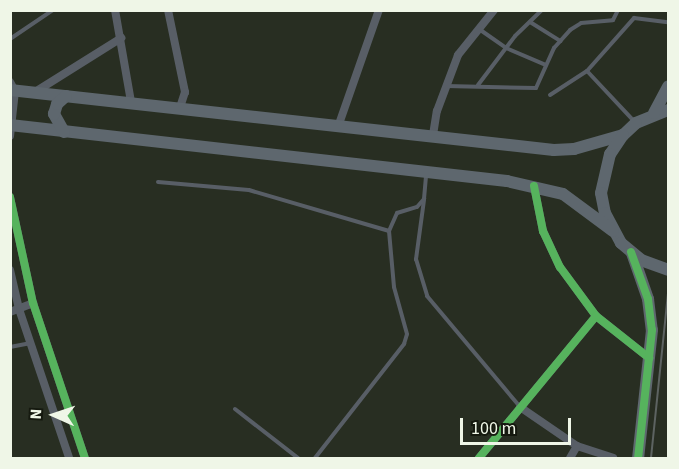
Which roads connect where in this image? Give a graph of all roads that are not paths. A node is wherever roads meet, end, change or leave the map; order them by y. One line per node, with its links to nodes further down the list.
1 (53, 10): 12 (lane)
2 (115, 10): 11 (street)
3 (379, 10): 29 (street)
4 (494, 10): 10 (street)
5 (542, 10): 8 (lane)
6 (618, 10): 13 (lane)
7 (170, 11): 25 (street)
8 (530, 22): 13 (lane); 14 (lane)
9 (669, 22): 16 (lane)
10 (478, 28): 14 (lane); 17 (street)
11 (121, 38): 21 (street); 24 (street)
12 (10, 39)
13 (560, 41): 15 (lane)
14 (506, 48): 15 (lane); 18 (lane)
15 (546, 65): 18 (lane)
16 (587, 71): 22 (lane); 28 (lane)
17 (445, 86): 18 (lane); 32 (street)
18 (478, 86)
19 (669, 87): 27 (main road)
20 (12, 88): 21 (main road); 30 (street)
21 (35, 92): 23 (main road)
22 (550, 95)
23 (66, 96): 24 (main road); 31 (main road)
24 (131, 102): 25 (main road)
25 (180, 107): 29 (main road)
26 (669, 110): 27 (main road)
27 (654, 113): 28 (main road)
28 (636, 123): 33 (main road)
29 (339, 124): 32 (main road)
30 (11, 129): 31 (main road)
31 (64, 132): 34 (main road)
32 (433, 135): 33 (main road)
33 (622, 135): 40 (main road)
34 (426, 172): 36 (main road); 38 (lane)
35 (158, 182): 39 (lane)
36 (534, 186): 40 (main road); 46 (street)
37 (10, 197): 44 (street)
38 (424, 199): 39 (lane); 50 (lane)
39 (389, 231): 56 (lane)
40 (614, 231): 41 (main road)
41 (631, 252): 43 (main road); 49 (main road)
42 (10, 270): 45 (street)
43 (669, 270)
44 (33, 303): 45 (street); 54 (street)
45 (15, 310): 47 (street)
46 (596, 316): 49 (street); 50 (street)
47 (32, 343): 48 (lane); 53 (street)
48 (10, 347)
49 (649, 358): 60 (main road)
50 (520, 407): 52 (street); 57 (street)
51 (235, 409): 55 (lane)
52 (577, 446): 58 (street); 59 (street)
53 (69, 459)
54 (85, 459)
55 (298, 459)
56 (315, 459)
57 (479, 459)
58 (570, 459)
59 (613, 459)
60 (638, 459)

